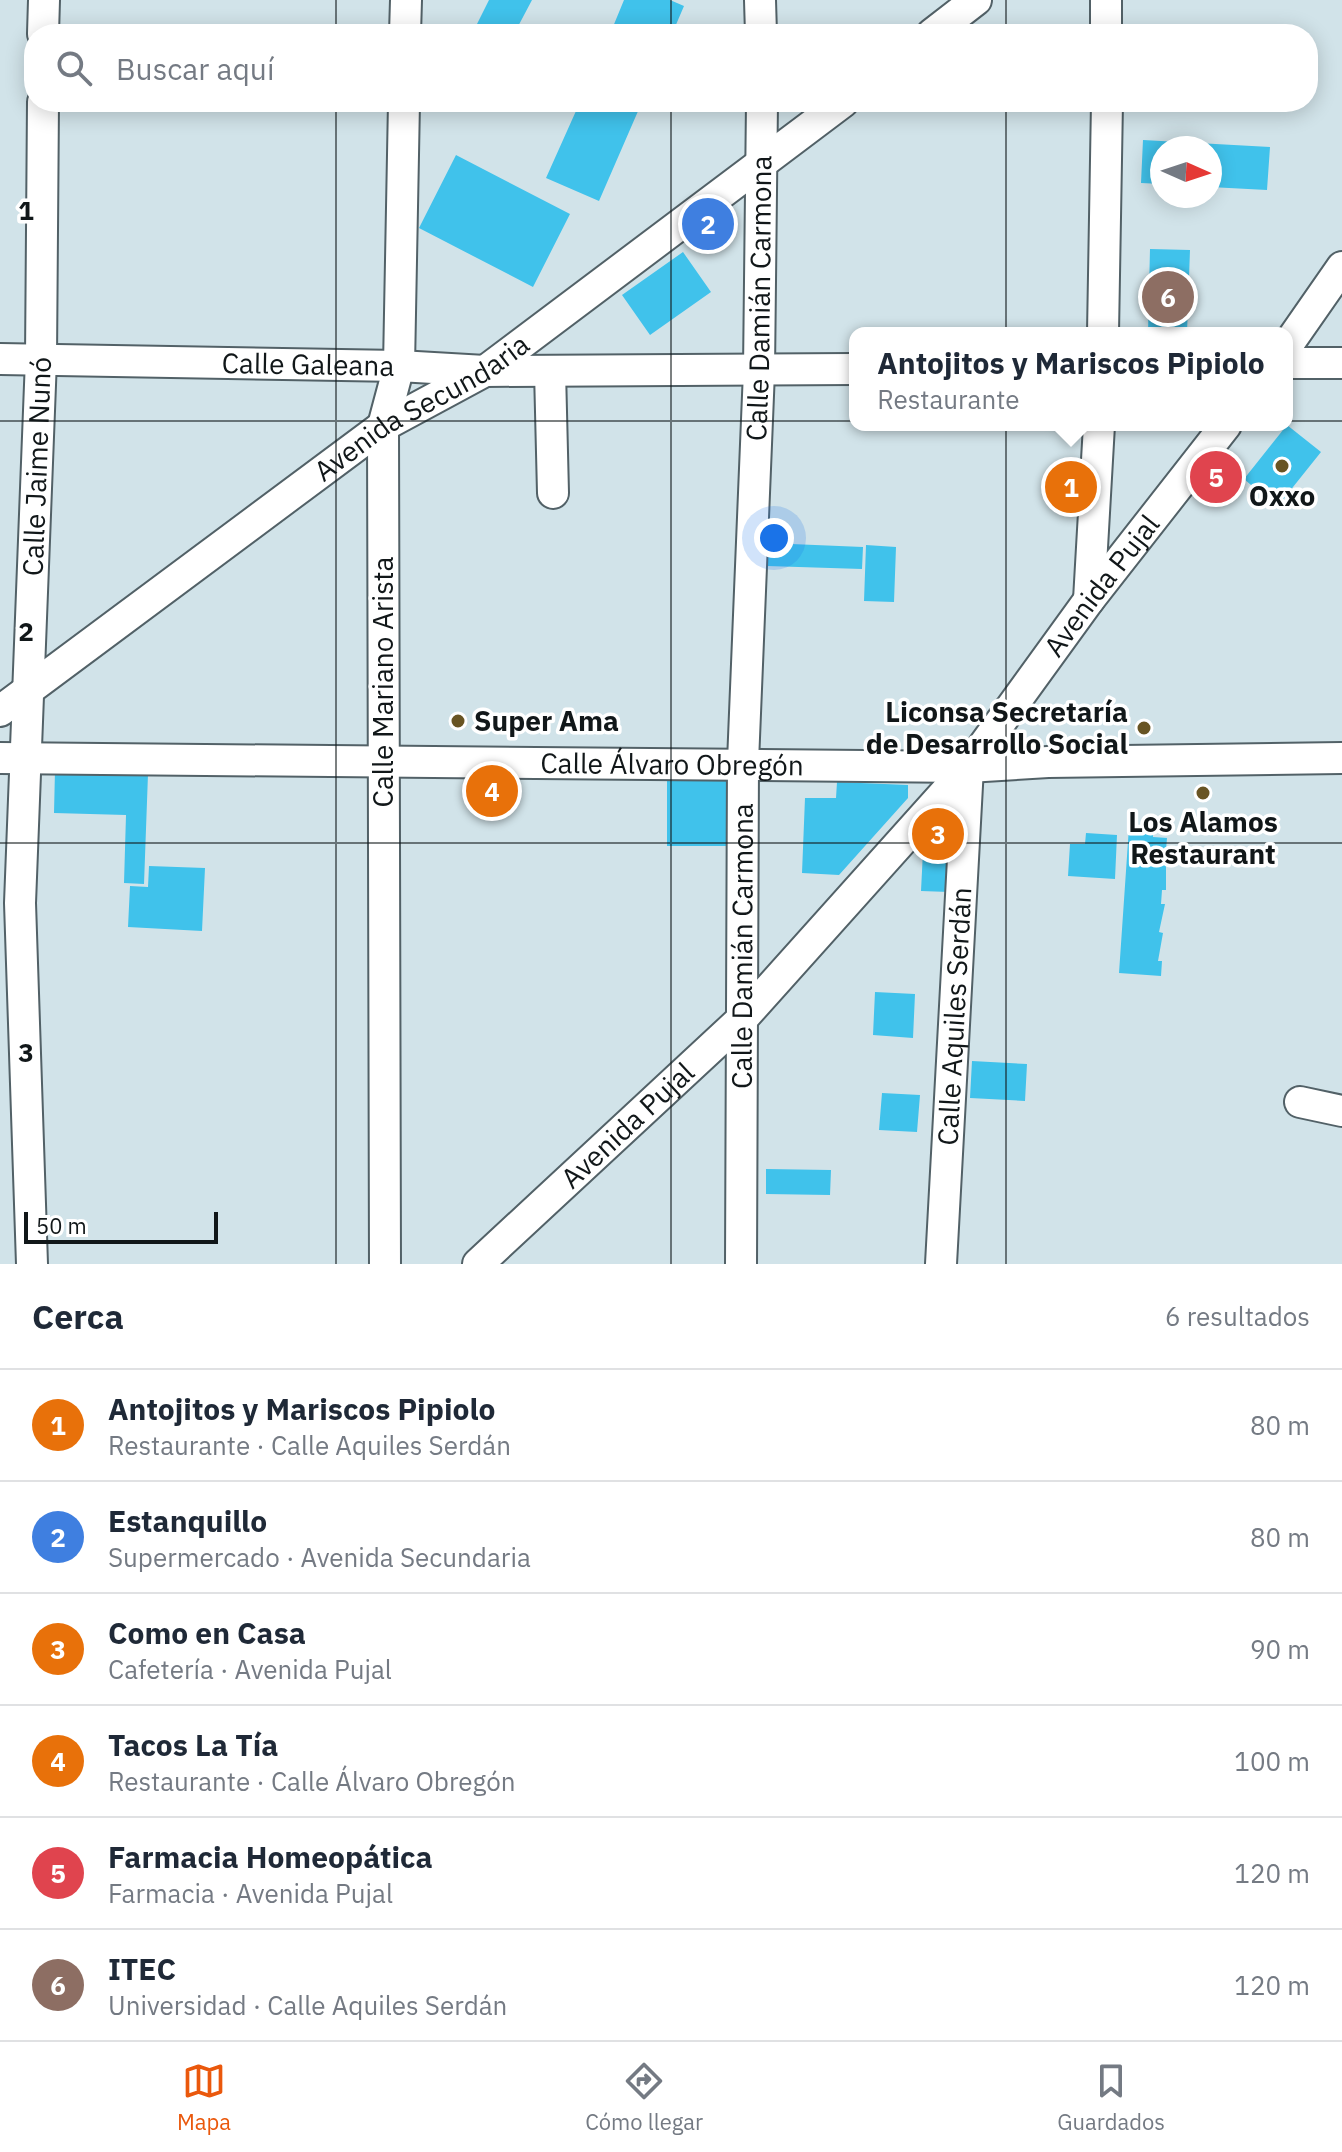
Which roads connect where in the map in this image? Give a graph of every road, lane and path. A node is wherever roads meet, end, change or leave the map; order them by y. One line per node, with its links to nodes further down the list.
1 (44, 0): 6 (street)
2 (406, 0): 7 (street)
3 (760, 0): 8 (street)
4 (976, 0): 9 (street)
5 (1106, 0): 10 (street)
6 (43, 24)
7 (405, 24)
8 (761, 24)
9 (945, 24)
10 (1106, 24)
11 (43, 112): 21 (street, Calle Jaime Nunó)
12 (404, 112): 24 (street, Calle Mariano Arista)
13 (762, 112): 16 (street, Calle Damián Carmona)
14 (830, 112): 16 (street, Avenida Secundaria)
15 (1107, 112): 18 (street)
16 (763, 164): 26 (street, Avenida Secundaria); 28 (street, Calle Damián Carmona)
17 (1342, 267): 19 (street)
18 (1103, 327)
19 (1293, 337)
20 (0, 359): 21 (street, Calle Galeana)
21 (41, 359): 24 (street, Calle Galeana); 34 (street, Calle Jaime Nunó)
22 (1293, 363): 23 (street)
23 (1342, 363)
24 (399, 366): 26 (street, Calle Galeana); 29 (street, Calle Mariano Arista)
25 (849, 369): 28 (street, Calle Galeana)
26 (485, 371): 27 (street, Calle Galeana); 29 (street, Avenida Secundaria)
27 (550, 371): 28 (street, Calle Galeana); 32 (street)
28 (759, 371): 38 (street, Calle Damián Carmona)
29 (383, 426): 34 (street, Avenida Secundaria); 39 (street, Calle Mariano Arista)
30 (1099, 431): 33 (street)
31 (1221, 431): 33 (street, Avenida Pujal)
32 (553, 493)
33 (1089, 600): 40 (street, Avenida Pujal)
34 (26, 691): 35 (street, Avenida Secundaria); 36 (street, Calle Jaime Nunó)
35 (0, 711)
36 (14, 757): 39 (street, Calle Álvaro Obregón); 44 (street, Calle Jaime Nunó)
37 (1342, 758): 40 (street, Calle Álvaro Obregón)
38 (743, 762): 39 (street, Calle Álvaro Obregón); 40 (street, Calle Álvaro Obregón); 41 (street, Calle Damián Carmona)
39 (383, 764): 45 (street, Calle Mariano Arista)
40 (968, 767): 41 (street, Avenida Pujal); 48 (street, Calle Aquiles Serdán)
41 (743, 1018): 46 (street, Avenida Pujal); 47 (street, Calle Damián Carmona)
42 (1300, 1102): 43 (street)
43 (1342, 1111)
44 (32, 1264)
45 (385, 1264)
46 (478, 1264)
47 (741, 1264)
48 (941, 1264)

